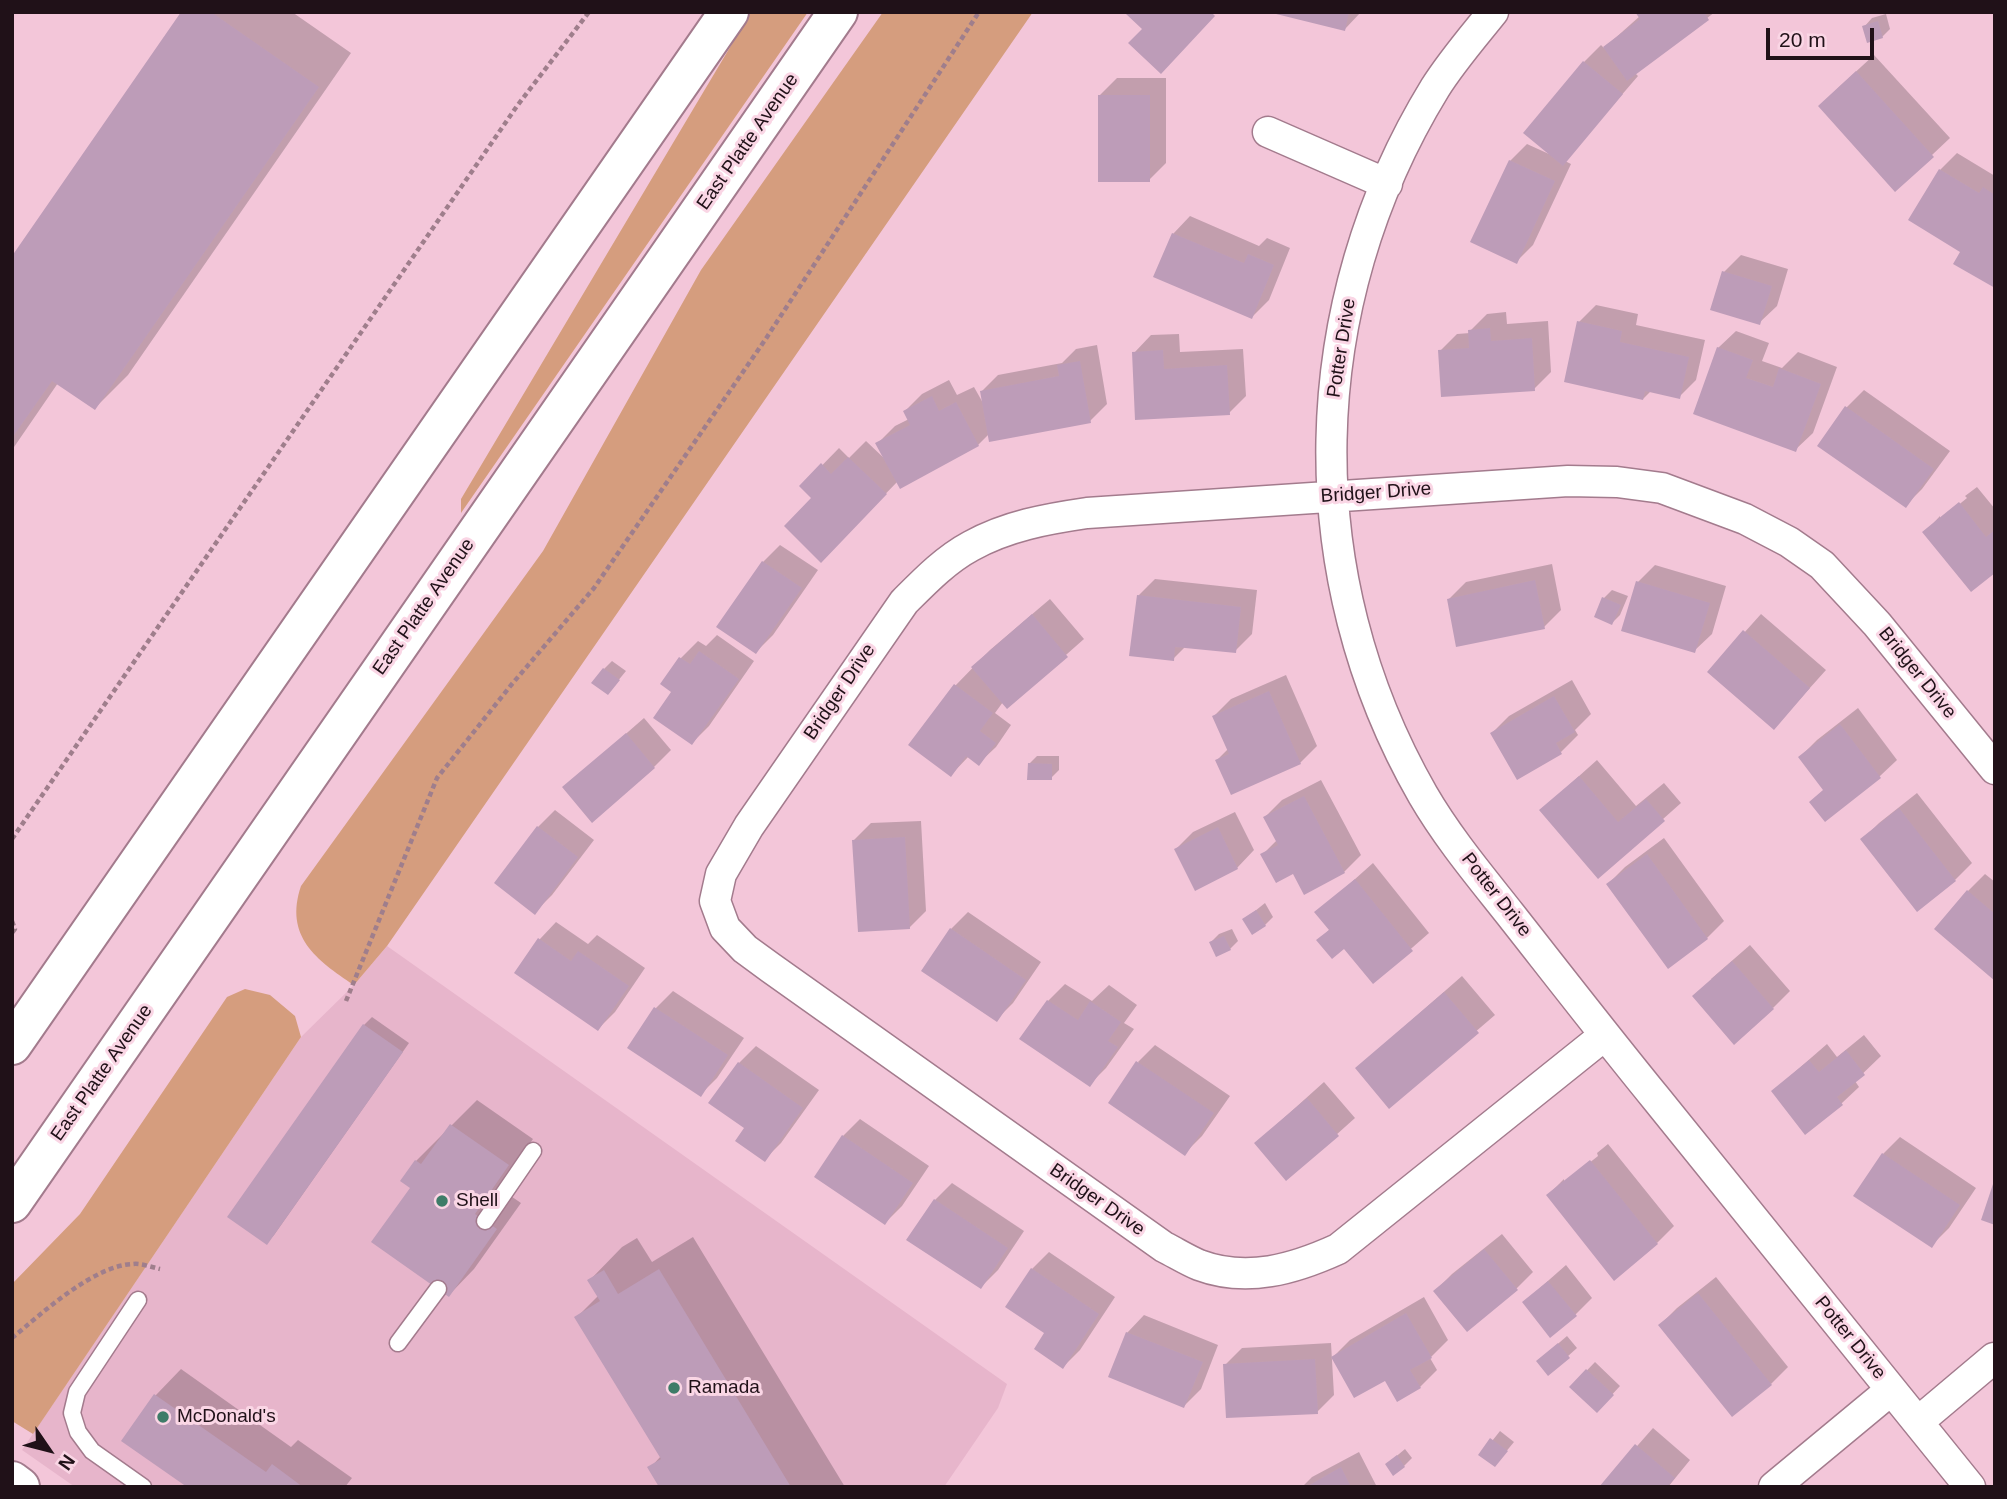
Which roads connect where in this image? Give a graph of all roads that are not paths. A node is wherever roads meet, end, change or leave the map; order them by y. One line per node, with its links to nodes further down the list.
1 (729, 12): 9 (main road)
2 (838, 12): 11 (main road, East Platte Avenue)
3 (1493, 12): 5 (street, Potter Drive)
4 (1268, 132): 5 (street)
5 (1387, 184): 6 (street, Potter Drive)
6 (1332, 496): 7 (street, Bridger Drive); 8 (street, Potter Drive); 8 (street, Bridger Drive)
7 (1995, 769)
8 (1605, 1035): 17 (street, Potter Drive)
9 (12, 1045)
10 (533, 1152): 12 (lane)
11 (12, 1203)
12 (485, 1221)
13 (438, 1289): 15 (lane)
14 (138, 1300): 21 (lane)
15 (398, 1343)
16 (1994, 1358): 18 (street)
17 (1891, 1390): 18 (street, Potter Drive); 22 (street)
18 (1918, 1422): 23 (street, Potter Drive)
19 (12, 1481): 20 (main road)
20 (20, 1487)
21 (144, 1487)
22 (1774, 1487)
23 (1970, 1487)

